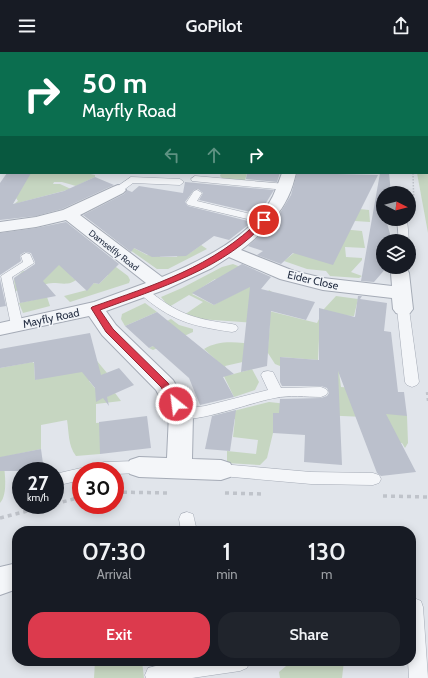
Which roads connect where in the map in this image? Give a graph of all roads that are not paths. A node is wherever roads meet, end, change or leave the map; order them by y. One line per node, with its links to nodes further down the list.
1 (132, 177): 4 (lane); 5 (lane)
2 (195, 179): 3 (lane)
3 (287, 180): 8 (street, Mayfly Road)
4 (180, 182)
5 (118, 190): 7 (street)
6 (197, 193): 8 (lane)
7 (69, 214): 9 (street); 13 (street, Damselfly Road)
8 (264, 220): 10 (street, Mayfly Road)
9 (0, 226)
10 (229, 251): 13 (street, Mayfly Road); 14 (street, Eider Close)
11 (26, 256): 16 (lane)
12 (400, 274): 14 (street)
13 (151, 288): 15 (street, Mayfly Road); 17 (lane)
14 (402, 301): 19 (lane)
15 (95, 308): 16 (street, Mayfly Road); 22 (street)
16 (8, 327)
17 (232, 328)
18 (268, 375): 21 (lane)
19 (412, 382)
20 (321, 392): 21 (lane)
21 (276, 393): 22 (lane)
22 (181, 414): 25 (street)
23 (124, 467): 24 (lane)
24 (139, 467): 25 (street)
25 (179, 467): 26 (street)
26 (221, 470): 27 (lane)
27 (373, 479)
28 (12, 577): 29 (street)
29 (0, 580)
30 (416, 635): 33 (lane)
31 (195, 666): 32 (lane)
32 (155, 675)
33 (419, 678)

